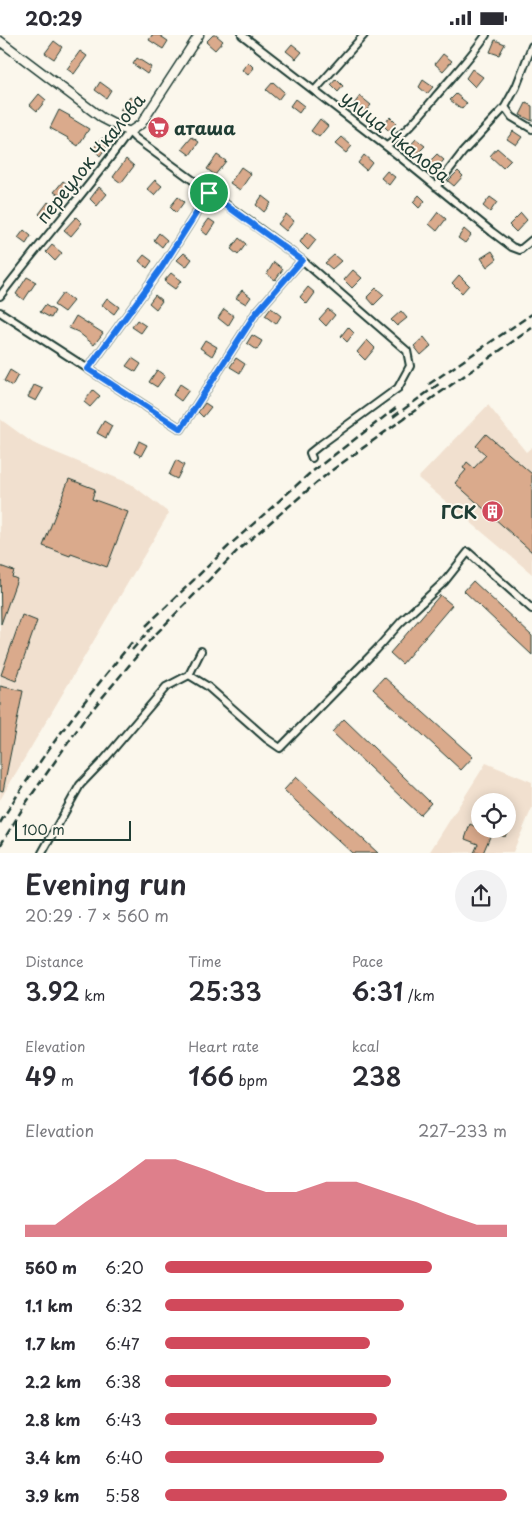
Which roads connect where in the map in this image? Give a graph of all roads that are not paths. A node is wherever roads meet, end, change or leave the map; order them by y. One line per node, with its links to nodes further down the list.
1 (199, 35): 10 (street, переулок Чкалова)
2 (242, 35): 7 (street, улица Чкалова)
3 (364, 35): 7 (street)
4 (486, 35): 11 (street)
5 (0, 41): 10 (street)
6 (532, 46): 8 (street)
7 (315, 90): 11 (street, улица Чкалова)
8 (505, 107): 9 (street); 12 (street)
9 (532, 129)
10 (129, 132): 13 (street); 16 (street, переулок Чкалова)
11 (386, 146): 12 (street, улица Чкалова)
12 (436, 187): 14 (street, улица Чкалова)
13 (209, 193): 15 (street); 18 (street)
14 (532, 240)
15 (302, 260): 18 (street); 19 (street)
16 (0, 296)
17 (0, 312): 18 (street)
18 (88, 369)
19 (312, 458)
20 (532, 609): 22 (street)
21 (201, 651): 22 (street)
22 (188, 675): 23 (street)
23 (42, 853)

